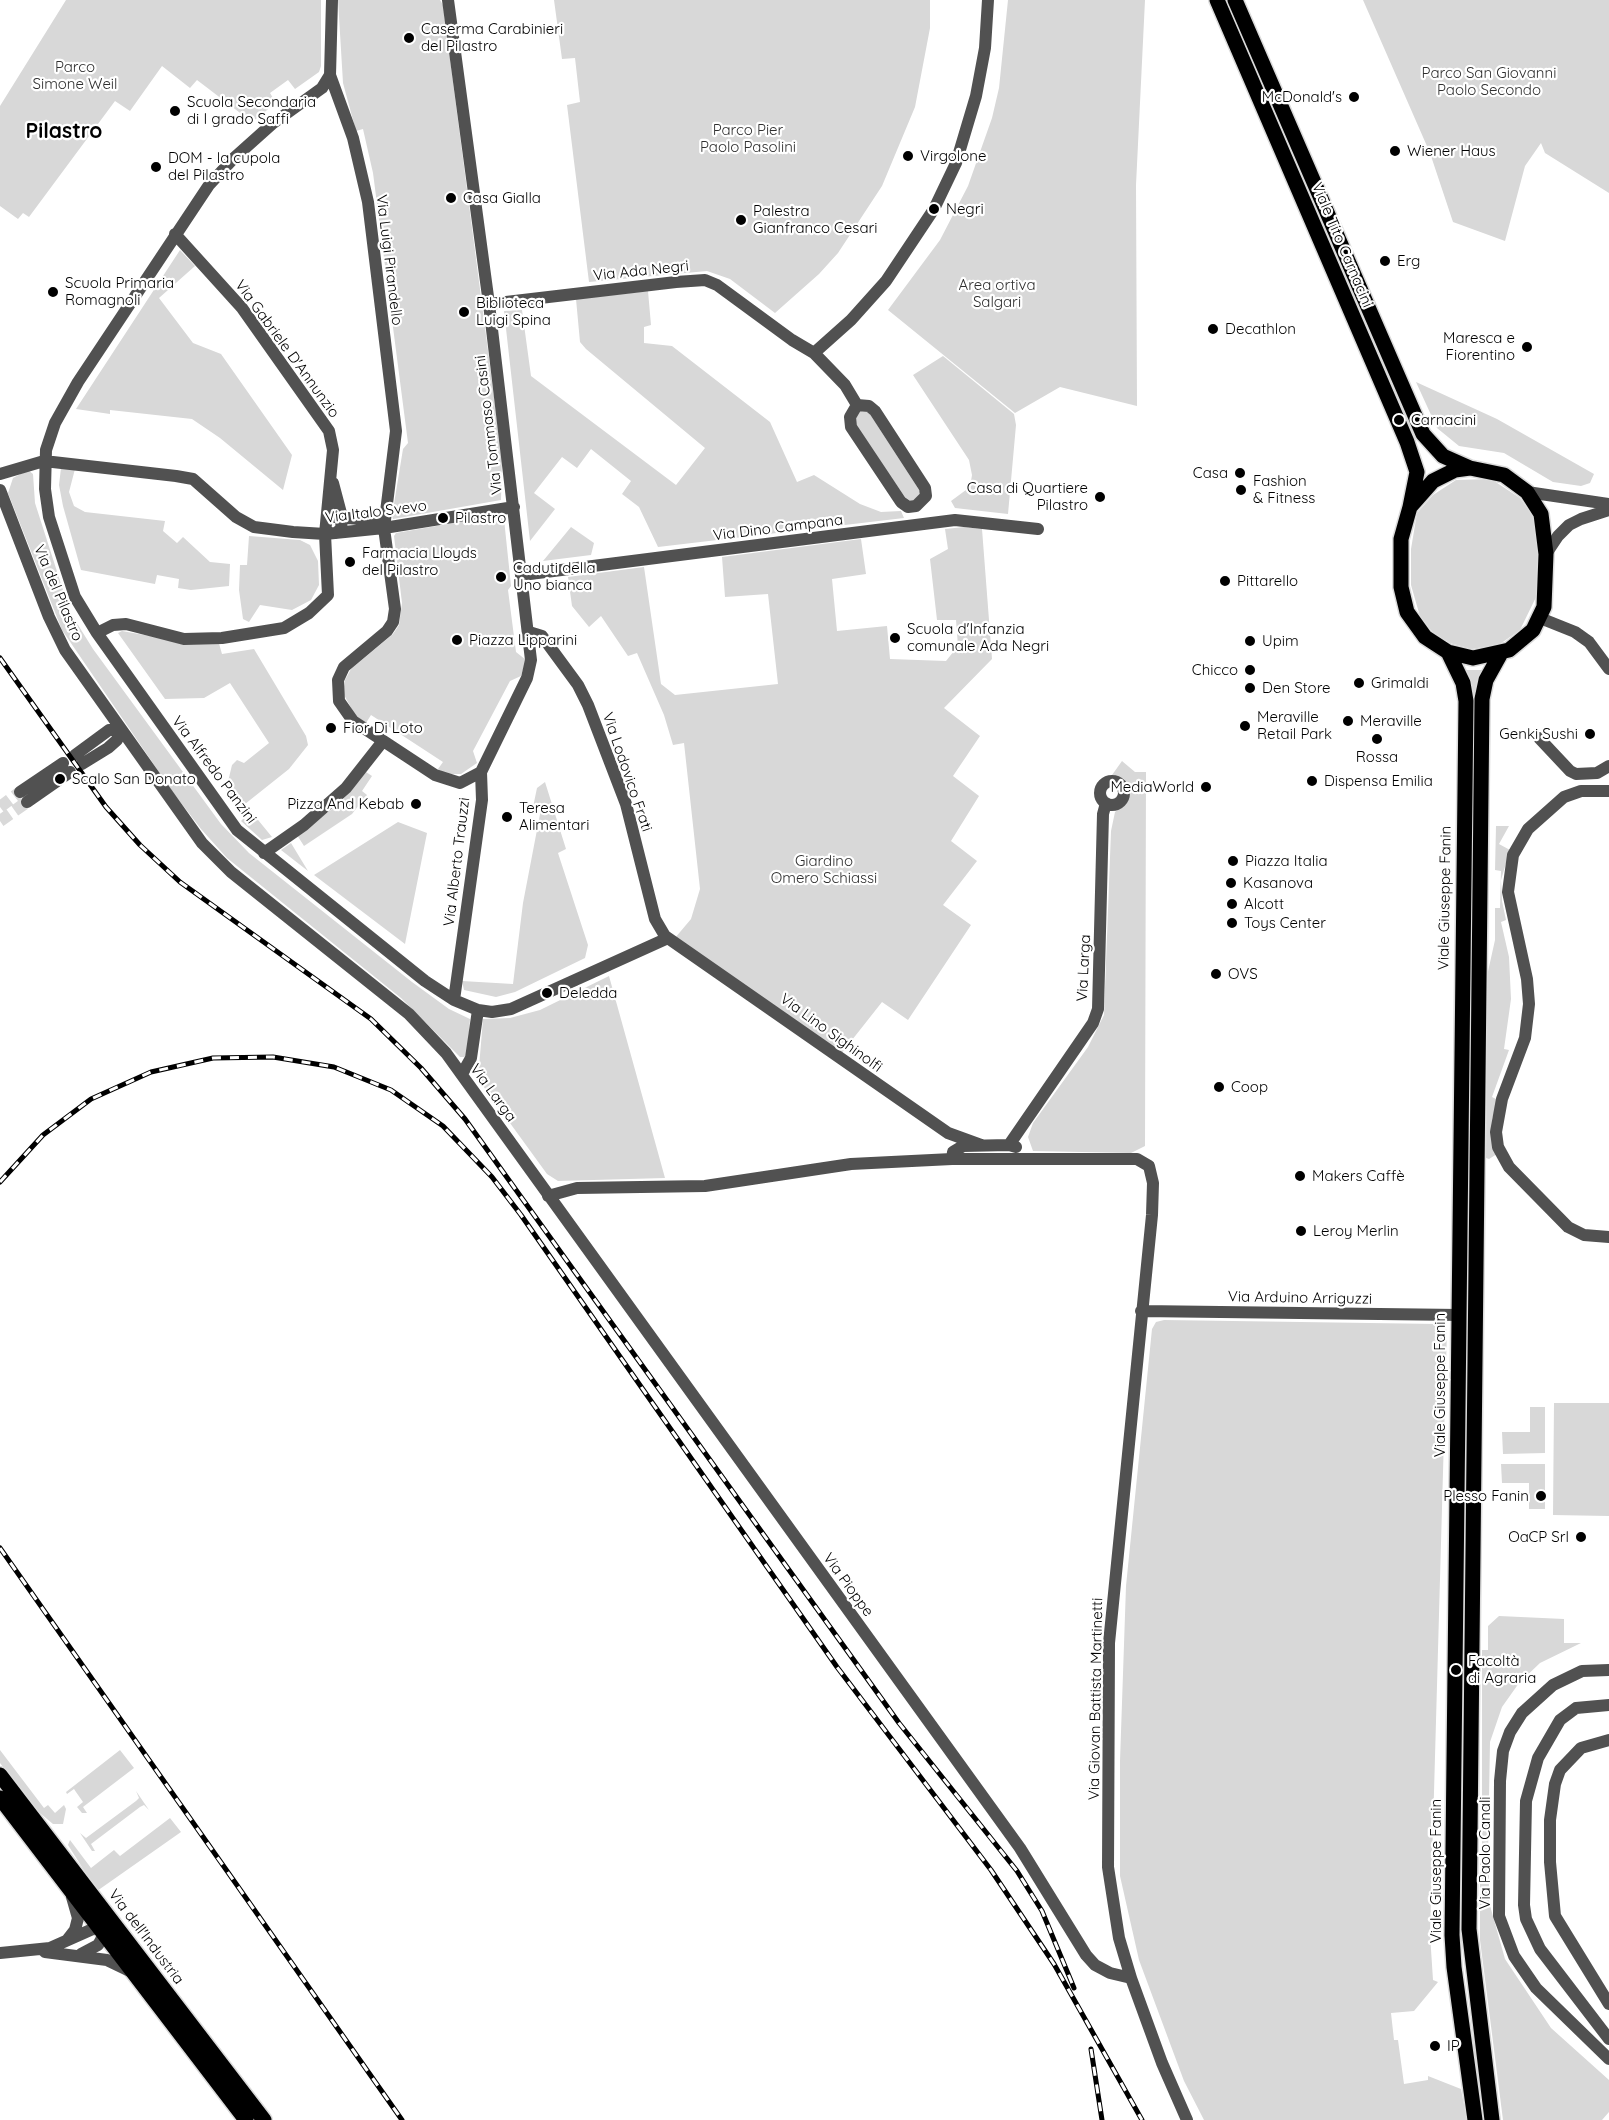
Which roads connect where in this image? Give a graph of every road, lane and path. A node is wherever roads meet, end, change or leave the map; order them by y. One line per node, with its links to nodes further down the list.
1 (332, 0): 6 (street, Via Luigi Pirandello)
2 (448, 0): 8 (street, Via Tommaso Casini)
3 (988, 0): 9 (street)
4 (1217, 0): 19 (main road, Viale Tito Carnacini)
5 (1235, 0): 12 (main road, Viale Tito Carnacini)
6 (330, 75): 7 (street, Via Alfredo Panzini); 23 (street, Via Luigi Pirandello)
7 (175, 234): 11 (street, Via Alfredo Panzini); 13 (street, Via Gabriele D'Annunzio)
8 (489, 304): 9 (street, Via Ada Negri); 18 (street, Via Tommaso Casini)
9 (814, 352): 10 (street, Via Ada Negri)
10 (857, 405): 10 (street, Via Ada Negri)
11 (44, 461): 14 (street); 25 (street, Via Italo Svevo); 30 (street, Via Alfredo Panzini)
12 (1470, 468): 16 (main road); 19 (main road)
13 (331, 470): 21 (street, Via Gabriele D'Annunzio); 22 (street)
14 (0, 474)
15 (0, 490): 34 (street, Via del Pilastro)
16 (1527, 492): 17 (street); 26 (main road)
17 (1609, 504)
18 (514, 507): 23 (street, Via Italo Svevo); 27 (street, Via Tommaso Casini)
19 (1410, 507): 31 (main road)
20 (1609, 510): 26 (street)
21 (326, 516): 22 (street, Via Italo Svevo); 25 (street, Via Gabriele D'Annunzio)
22 (342, 518): 23 (street, Via Italo Svevo); 25 (street)
23 (385, 524): 25 (street, Via Italo Svevo); 36 (street, Via Luigi Pirandello)
24 (1038, 529): 27 (street, Via Dino Campana)
25 (331, 534): 30 (street, Via Gabriele D'Annunzio)
26 (1546, 554): 28 (main road)
27 (522, 575): 29 (street, Via Tommaso Casini)
28 (1540, 618): 32 (main road); 33 (street)
29 (529, 632): 40 (street, Via Alberto Trauzzi); 45 (street, Via Lodovico Frati)
30 (97, 633): 44 (street, Via Alfredo Panzini)
31 (1448, 652): 32 (main road); 56 (main road, Viale Giuseppe Fanin)
32 (1501, 653): 58 (main road)
33 (1609, 669)
34 (120, 730): 37 (street); 48 (street, Via Larga)
35 (1539, 738): 38 (street)
36 (383, 741): 40 (street); 44 (street)
37 (78, 759)
38 (1609, 766)
39 (67, 767): 42 (street)
40 (481, 772): 46 (street, Via Alberto Trauzzi)
41 (1609, 791): 54 (street)
42 (24, 797)
43 (1106, 803): 50 (street, Via Larga)
44 (264, 853): 46 (street, Via Alfredo Panzini)
45 (668, 938): 47 (street, Via Alfredo Panzini); 49 (street, Via Lino Sighinolfi)
46 (454, 1000): 47 (street, Via Alfredo Panzini)
47 (478, 1010): 48 (street)
48 (462, 1074): 53 (street, Via Larga)
49 (981, 1145): 50 (street); 51 (street)
50 (1009, 1145): 52 (street)
51 (952, 1159): 52 (street); 53 (street)
52 (1022, 1159): 55 (street, Via Giovan Battista Martinetti)
53 (548, 1196): 71 (street, Via Pioppe)
54 (1609, 1237)
55 (1142, 1311): 56 (street, Via Arduino Arriguzzi); 71 (street, Via Giovan Battista Martinetti)
56 (1459, 1314): 57 (main road, Viale Giuseppe Fanin)
57 (1456, 1602): 58 (street); 78 (main road, Viale Giuseppe Fanin)
58 (1472, 1602): 79 (main road)
59 (1609, 1670): 74 (street, Via Paolo Canali)
60 (1609, 1705): 73 (street)
61 (1609, 1740): 72 (street)
62 (0, 1775): 65 (main road, Via dell'Industria)
63 (0, 1798): 64 (main road, Via dell'Industria)
64 (66, 1885): 65 (main road, Via dell'Industria); 66 (street)
65 (105, 1927): 66 (street); 69 (street); 70 (main road, Via dell'Industria); 76 (main road, Via dell'Industria)
66 (64, 1943): 67 (street)
67 (38, 1951): 68 (street); 69 (street)
68 (0, 1953)
69 (76, 1955): 70 (street)
70 (134, 1973): 75 (main road, Via dell'Industria)
71 (1131, 1978): 77 (street, Via Giovan Battista Martinetti)
72 (1609, 2004)
73 (1609, 2039)
74 (1609, 2059)
75 (246, 2120)
76 (264, 2120)
77 (1187, 2120)
78 (1475, 2120)
79 (1492, 2120)

